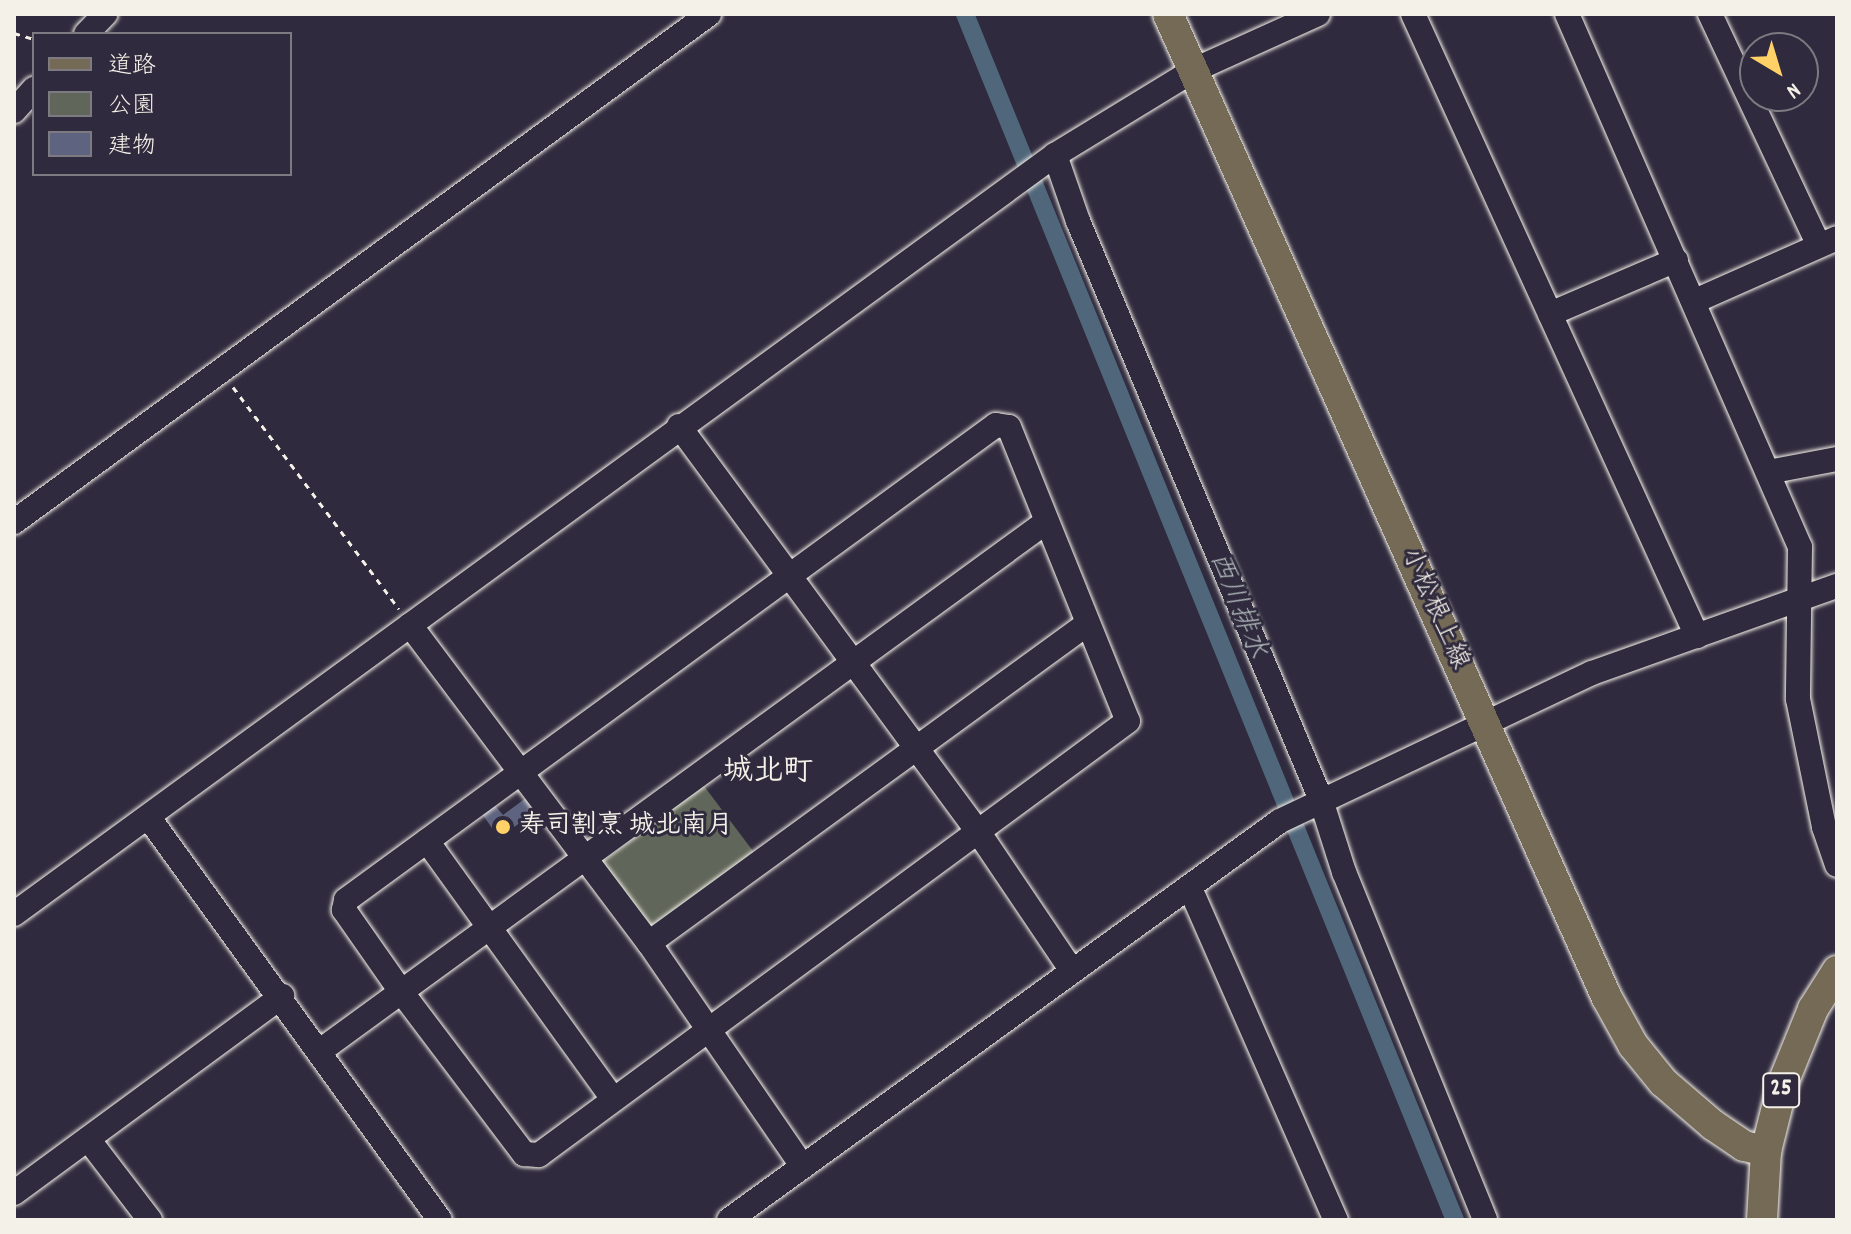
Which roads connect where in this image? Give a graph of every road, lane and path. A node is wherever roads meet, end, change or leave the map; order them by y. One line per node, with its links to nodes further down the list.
1 (105, 14): 8 (street)
2 (709, 14): 17 (street)
3 (1168, 14): 9 (main road, 小松根上線)
4 (1318, 14): 9 (street)
5 (1413, 14): 16 (street)
6 (1567, 14): 14 (street)
7 (1710, 14): 13 (street)
8 (88, 32)
9 (1194, 70): 12 (street); 30 (main road, 小松根上線)
10 (32, 91): 11 (street)
11 (14, 111)
12 (1048, 160): 18 (street); 33 (street)
13 (1830, 244): 15 (street)
14 (1676, 260): 15 (street); 16 (street)
15 (1695, 301): 20 (street)
16 (1550, 314): 28 (street)
17 (222, 372): 21 (street); 27 (path)
18 (679, 426): 23 (street); 27 (street)
19 (1837, 459): 20 (street)
20 (1768, 472): 25 (street)
21 (14, 522)
22 (1046, 522): 23 (street); 26 (street); 29 (street)
23 (787, 575): 29 (street); 32 (street)
24 (1837, 586): 25 (street)
25 (1803, 599): 28 (street); 38 (street)
26 (1087, 624): 31 (street); 35 (street)
27 (410, 625): 32 (street); 34 (street)
28 (1697, 636): 30 (street)
29 (852, 665): 31 (street); 37 (street)
30 (1484, 722): 33 (street); 51 (main road, 小松根上線)
31 (914, 747): 35 (street); 42 (street)
32 (523, 772): 36 (street); 37 (street)
33 (1314, 804): 39 (street); 58 (street)
34 (149, 818): 40 (street); 46 (street)
35 (979, 833): 43 (street); 47 (street)
36 (427, 841): 41 (street); 45 (street)
37 (585, 858): 41 (street); 42 (street)
38 (1837, 865)
39 (1190, 888): 43 (street); 57 (street)
40 (14, 914)
41 (490, 925): 45 (street); 49 (street)
42 (649, 943): 47 (street)
43 (1072, 971): 52 (street)
44 (1837, 971): 51 (main road, 25)
45 (400, 990): 48 (street); 49 (street)
46 (282, 996): 48 (street); 50 (street)
47 (710, 1031): 49 (street); 52 (street)
48 (320, 1051): 55 (street)
49 (613, 1099)
50 (88, 1139): 53 (street); 54 (street)
51 (1766, 1151): 59 (main road, 25)
52 (802, 1166): 56 (street)
53 (14, 1193)
54 (150, 1220)
55 (440, 1220)
56 (729, 1220)
57 (1336, 1220)
58 (1485, 1220)
59 (1762, 1220)

